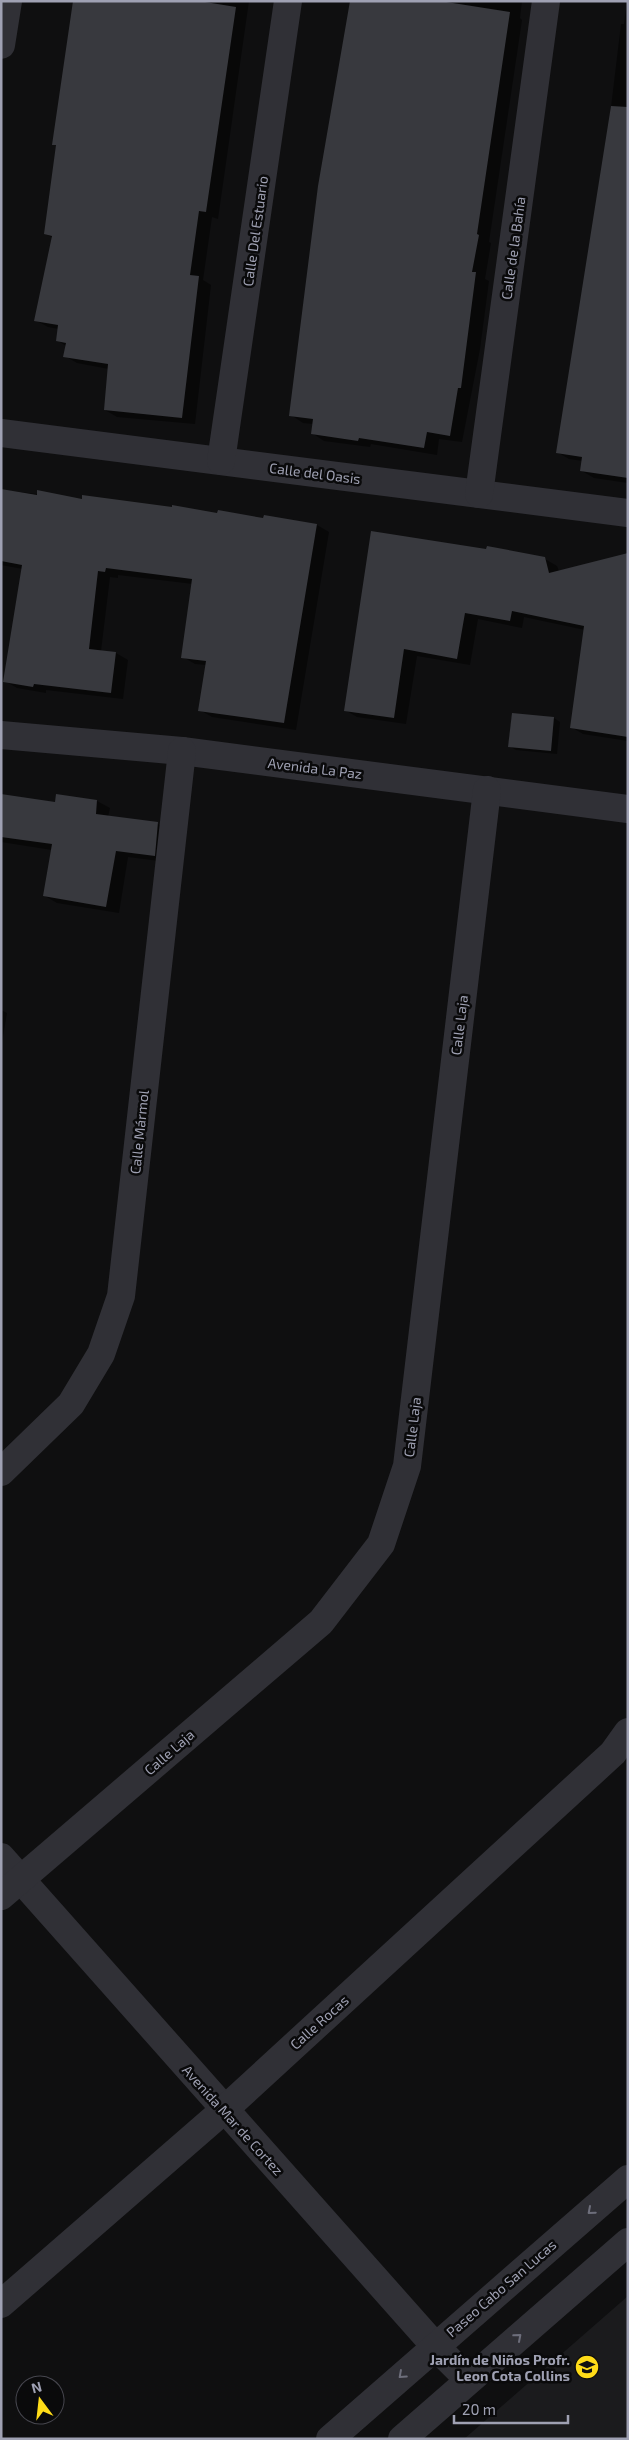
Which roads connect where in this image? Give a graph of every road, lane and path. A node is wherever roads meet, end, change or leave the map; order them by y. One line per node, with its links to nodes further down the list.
1 (8, 1): 4 (street)
2 (288, 1): 6 (street, Calle Del Estuario)
3 (546, 1): 7 (street, Calle de la Bahía)
4 (1, 45)
5 (1, 433): 6 (street, Calle del Oasis)
6 (221, 461): 7 (street, Calle del Oasis)
7 (479, 494): 8 (street, Calle del Oasis)
8 (628, 513)
9 (1, 735): 10 (street, Avenida La Paz)
10 (182, 751): 11 (street, Avenida La Paz); 13 (street, Calle Mármol)
11 (487, 790): 12 (street, Avenida La Paz); 16 (street, Calle Laja)
12 (628, 809)
13 (1, 1472)
14 (628, 1732): 17 (street, Calle Rocas)
15 (1, 1857): 16 (street, Avenida Mar de Cortez)
16 (11, 1888): 17 (street, Avenida Mar de Cortez)
17 (224, 2110): 20 (street, Calle Rocas); 21 (street, Avenida Mar de Cortez)
18 (628, 2179): 21 (street, Paseo Cabo San Lucas, one-way to 21)
19 (628, 2242): 22 (street, one-way to 19)
20 (1, 2304)
21 (435, 2346): 22 (street, Avenida Mar de Cortez); 23 (street, Paseo Cabo San Lucas, one-way to 23)
22 (468, 2379): 24 (street)
23 (330, 2439)
24 (402, 2439)

